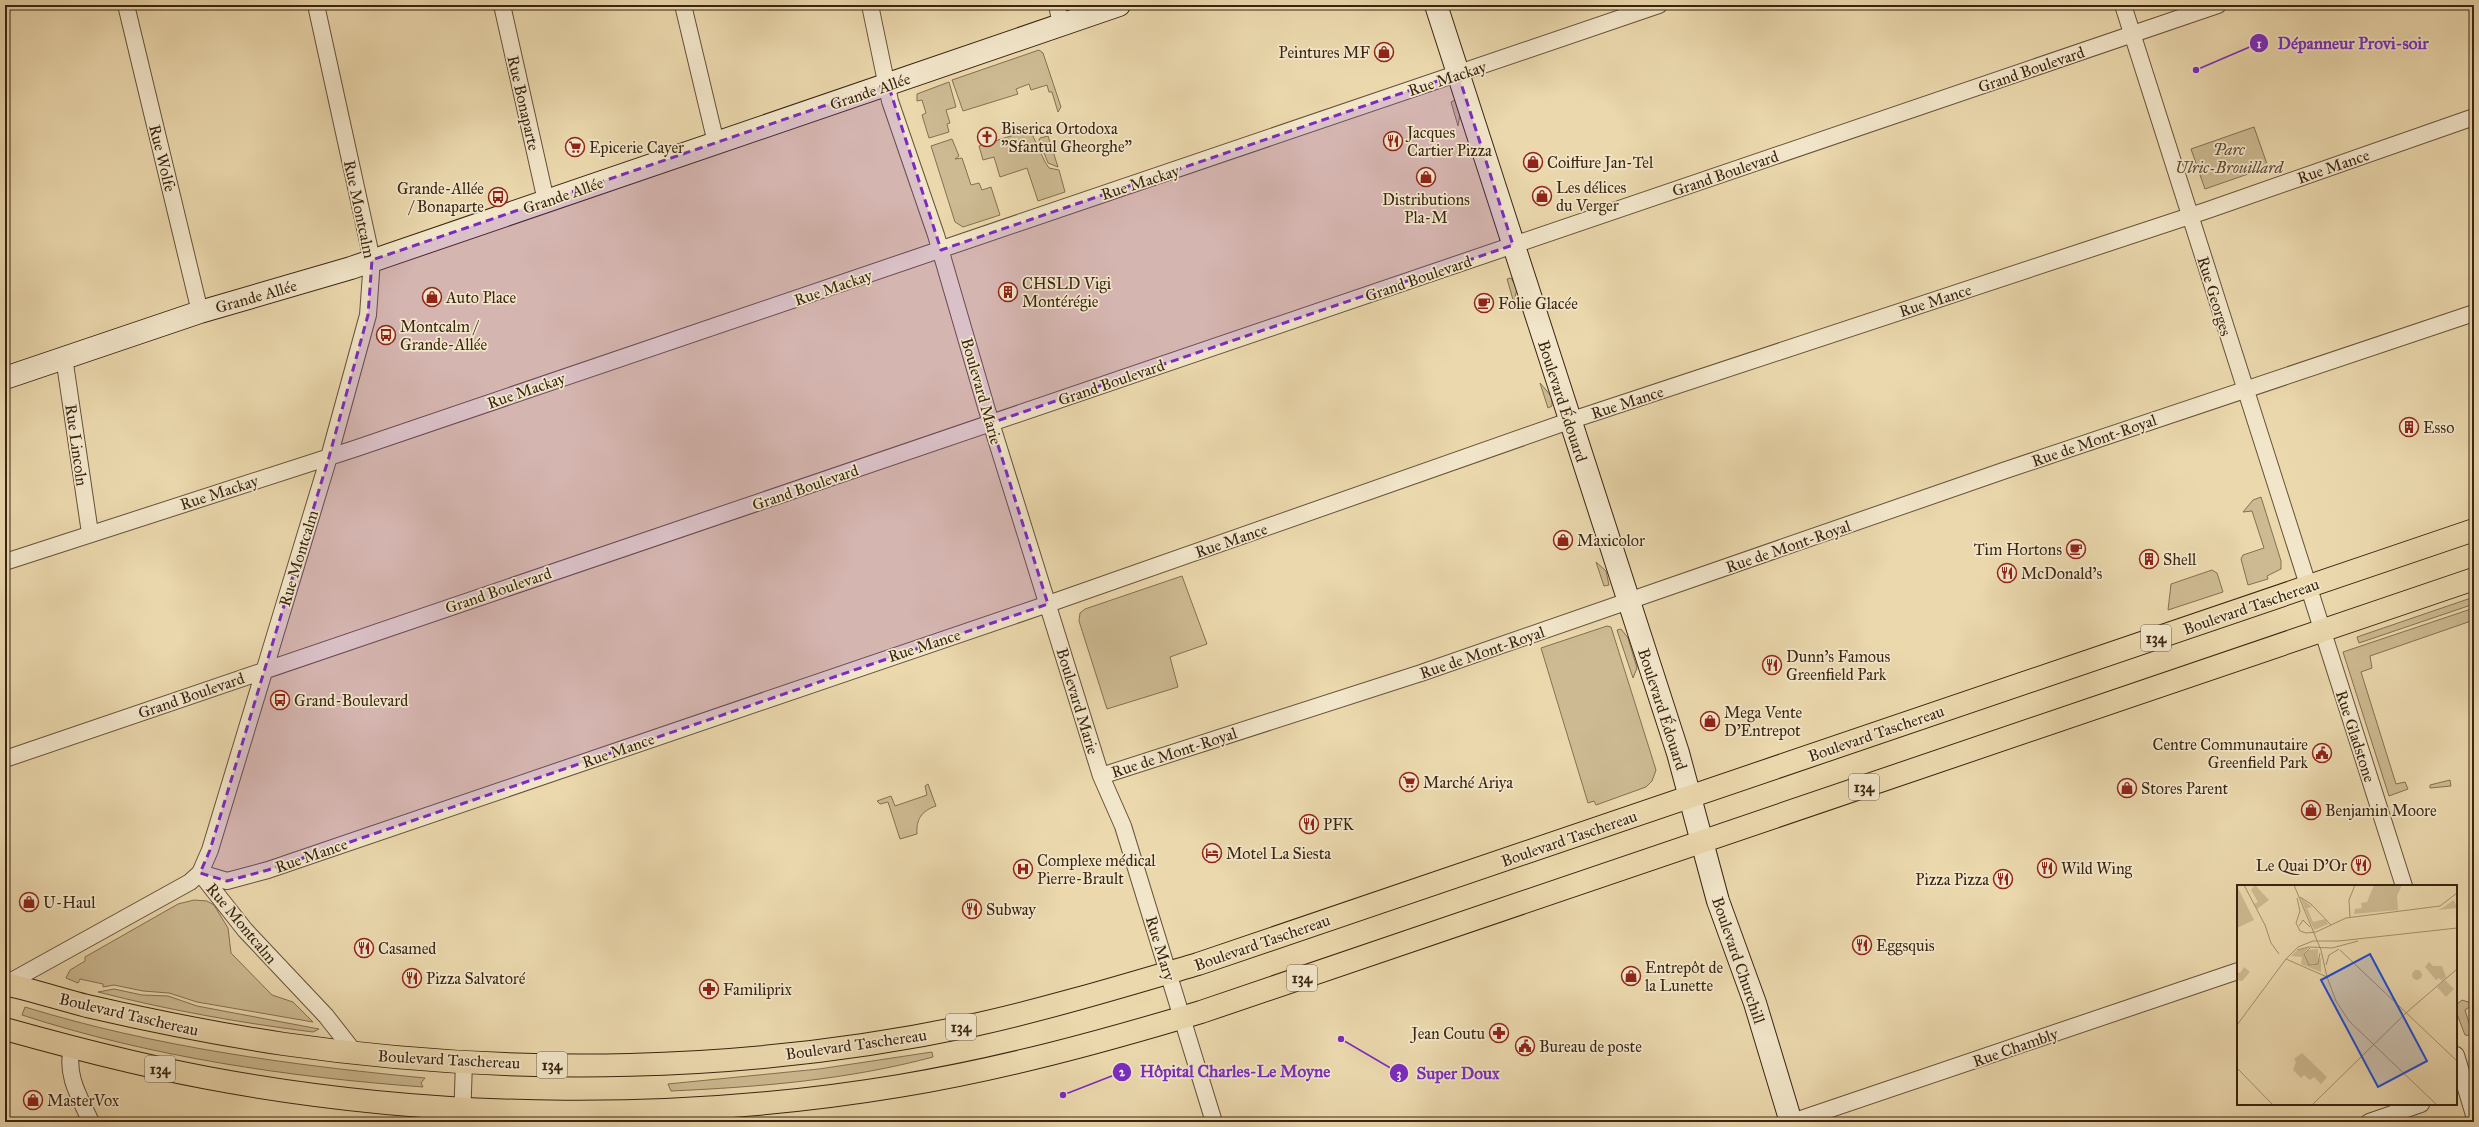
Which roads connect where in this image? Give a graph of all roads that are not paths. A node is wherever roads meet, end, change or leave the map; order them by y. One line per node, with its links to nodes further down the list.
1 (126, 5): 22 (street, Rue Wolfe)
2 (316, 5): 21 (street, Rue Montcalm)
3 (502, 5): 17 (street, Rue Bonaparte)
4 (683, 5): 16 (street)
5 (870, 5): 14 (street, Boulevard Marie)
6 (1120, 5): 11 (main road, Grande Allée)
7 (1436, 5): 13 (main road, Boulevard Édouard)
8 (1659, 5): 13 (street, Rue Mackay)
9 (2124, 5): 12 (street, Rue Georges)
10 (2218, 5): 12 (street, Grand Boulevard)
11 (1059, 15): 14 (main road, Grande Allée)
12 (2132, 34): 18 (street, Rue Georges); 19 (street, Grand Boulevard)
13 (1458, 74): 19 (main road, Boulevard Édouard); 20 (street, Rue Mackay)
14 (888, 84): 16 (main road, Grande Allée); 20 (street, Boulevard Marie)
15 (2474, 117): 18 (street, Rue Mance)
16 (716, 143): 17 (main road, Grande Allée)
17 (546, 200): 21 (main road, Grande Allée)
18 (2189, 216): 26 (street, Rue Georges); 27 (street, Rue Mance)
19 (1513, 245): 27 (main road, Boulevard Édouard); 28 (street, Grand Boulevard)
20 (941, 250): 28 (street, Boulevard Marie); 29 (street, Rue Mackay)
21 (372, 260): 22 (main road, Grande Allée); 29 (street, Rue Montcalm)
22 (200, 312): 24 (main road, Grande Allée)
23 (2474, 313): 26 (street, Rue de Mont-Royal)
24 (64, 358): 25 (main road, Grande Allée); 31 (street, Rue Lincoln)
25 (5, 378)
26 (2243, 389): 34 (street, Rue Georges); 35 (street, Rue de Mont-Royal)
27 (1569, 421): 35 (main road, Boulevard Édouard); 36 (street, Rue Mance)
28 (991, 424): 36 (street, Boulevard Marie); 38 (street, Grand Boulevard)
29 (329, 457): 31 (street, Rue Mackay); 38 (street, Rue Montcalm)
30 (2474, 530): 34 (main road, Boulevard Taschereau / 134)
31 (90, 533): 32 (street, Rue Mackay)
32 (5, 562)
33 (2474, 579): 37 (main road, 134)
34 (2308, 586): 37 (street, Rue Gladstone); 41 (main road, Boulevard Taschereau / 134)
35 (1628, 602): 40 (street, Rue de Mont-Royal); 41 (main road, Boulevard Édouard)
36 (1048, 604): 40 (street, Boulevard Marie); 43 (street, Rue Mance)
37 (2322, 631): 42 (main road, 134); 44 (street, Rue Gladstone)
38 (264, 670): 39 (street, Grand Boulevard); 43 (street, Rue Montcalm)
39 (5, 759)
40 (1101, 776): 46 (street, Rue Mary)
41 (1690, 797): 42 (main road, Boulevard Churchill); 46 (main road, Boulevard Taschereau / 134)
42 (1701, 842): 48 (main road, 134); 60 (main road, Boulevard Churchill)
43 (200, 873): 47 (street); 51 (street, Rue Montcalm)
44 (2404, 885)
45 (2237, 971): 60 (street, Rue Chambly)
46 (1169, 974): 48 (street, Rue Mary); 52 (main road, Boulevard Taschereau / 134)
47 (5, 984): 51 (main road, Boulevard Taschereau / 134)
48 (1182, 1018): 56 (main road, 134); 59 (street, Rue Mary)
49 (5, 1029): 50 (main road, 134)
50 (72, 1048): 56 (main road, 134); 58 (street)
51 (355, 1053): 52 (main road, Boulevard Taschereau / 134)
52 (464, 1062): 56 (street)
53 (2457, 1062): 54 (street)
54 (2461, 1091): 57 (street)
55 (2418, 1105): 61 (street)
56 (462, 1115)
57 (2474, 1115)
58 (91, 1122)
59 (1214, 1122)
60 (1792, 1122)
61 (2369, 1122)

